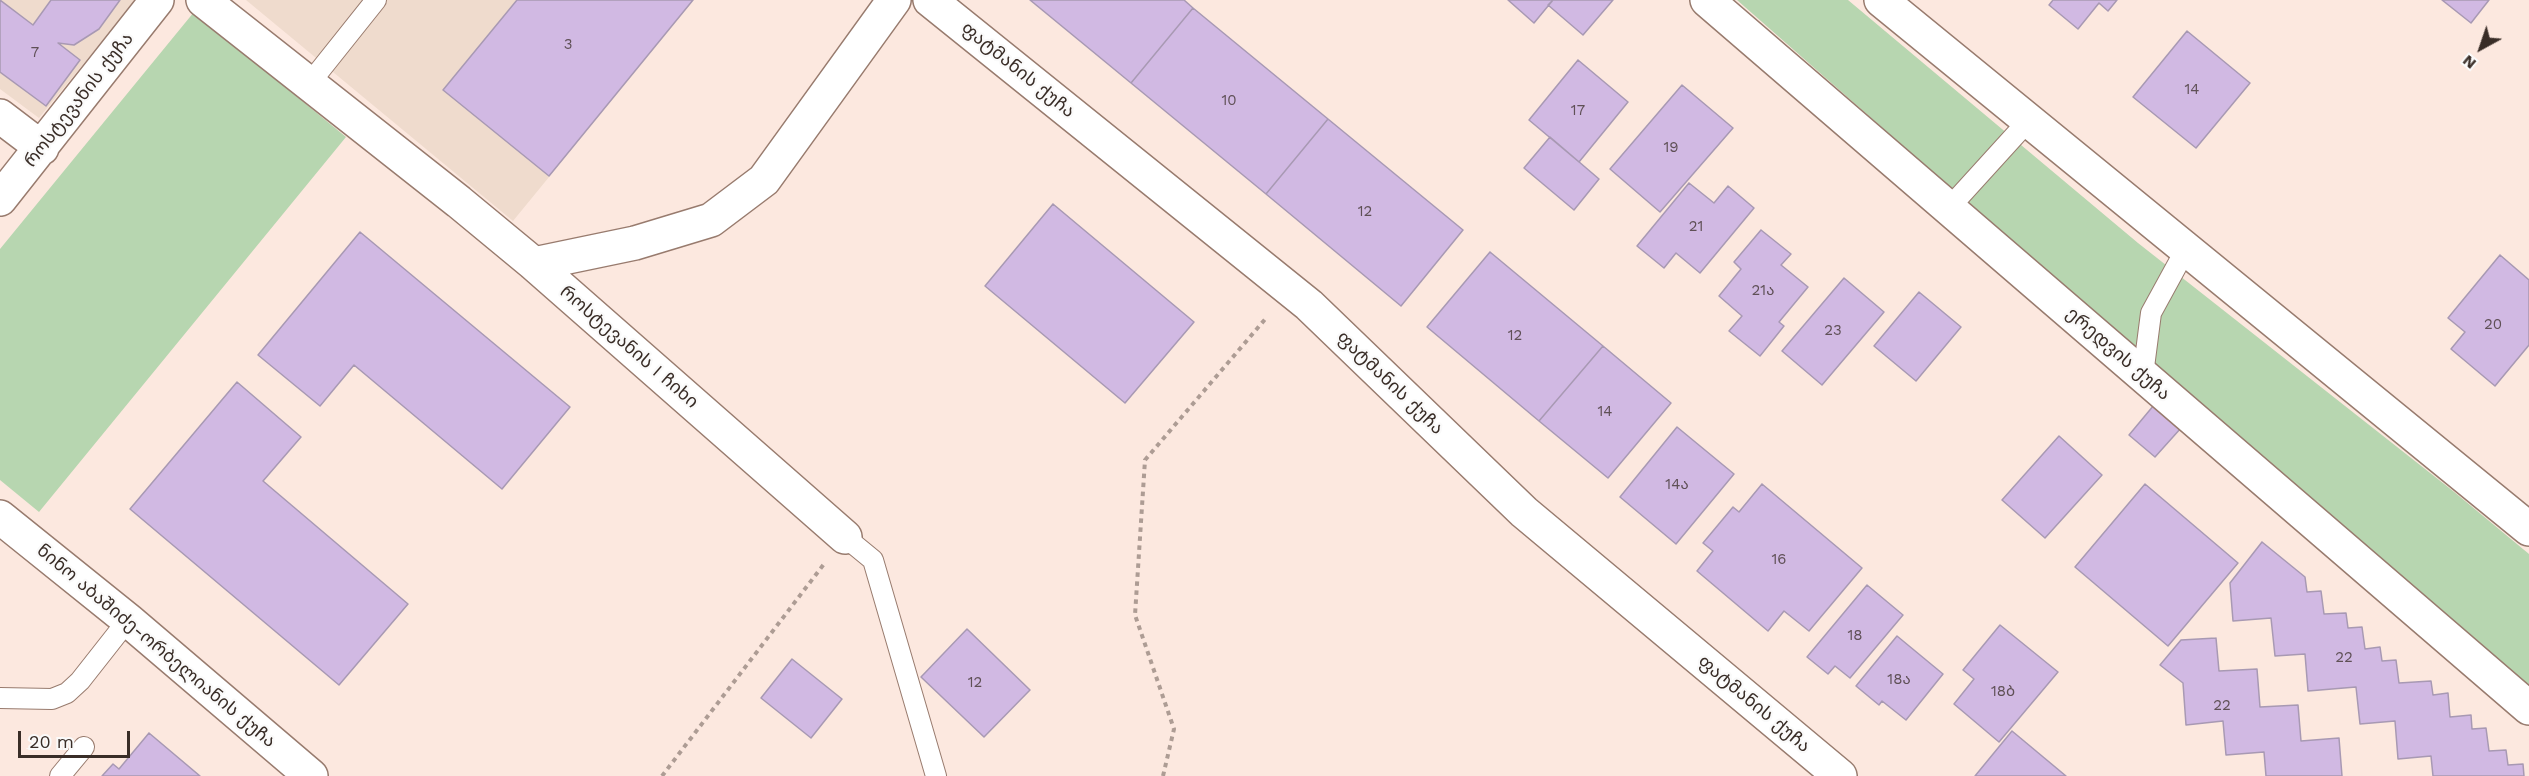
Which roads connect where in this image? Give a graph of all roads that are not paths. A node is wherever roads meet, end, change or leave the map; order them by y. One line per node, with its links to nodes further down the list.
1 (157, 0): 11 (street, როსტევანის ქუჩა)
2 (203, 0): 8 (street, როსტევანის I ჩიხი)
3 (376, 0): 8 (lane)
4 (894, 0): 15 (street)
5 (930, 0): 24 (street, ფატმანის ქუჩა)
6 (1707, 0): 13 (street, ერედვის ქუჩა)
7 (1881, 0): 10 (street)
8 (309, 84): 15 (street, როსტევანის I ჩიხი)
9 (0, 116): 11 (street)
10 (2029, 120): 13 (lane); 14 (street)
11 (42, 148): 12 (street, როსტევანის ქუჩა)
12 (0, 199)
13 (1949, 208): 16 (street, ერედვის ქუჩა)
14 (2186, 249): 16 (lane); 18 (street)
15 (534, 264): 19 (street, როსტევანის I ჩიხი)
16 (2143, 375): 22 (street, ერედვის ქუჩა)
17 (0, 516): 20 (street, ნინო აბაშიძე-ორბელიანის ქუჩა)
18 (2529, 530)
19 (845, 537): 27 (lane, როსტევანის I ჩიხი)
20 (128, 620): 21 (lane); 26 (street, ნინო აბაშიძე-ორბელიანის ქუჩა)
21 (0, 698)
22 (2529, 708)
23 (84, 747): 25 (lane)
24 (1831, 773)
25 (60, 776)
26 (310, 776)
27 (936, 776)

